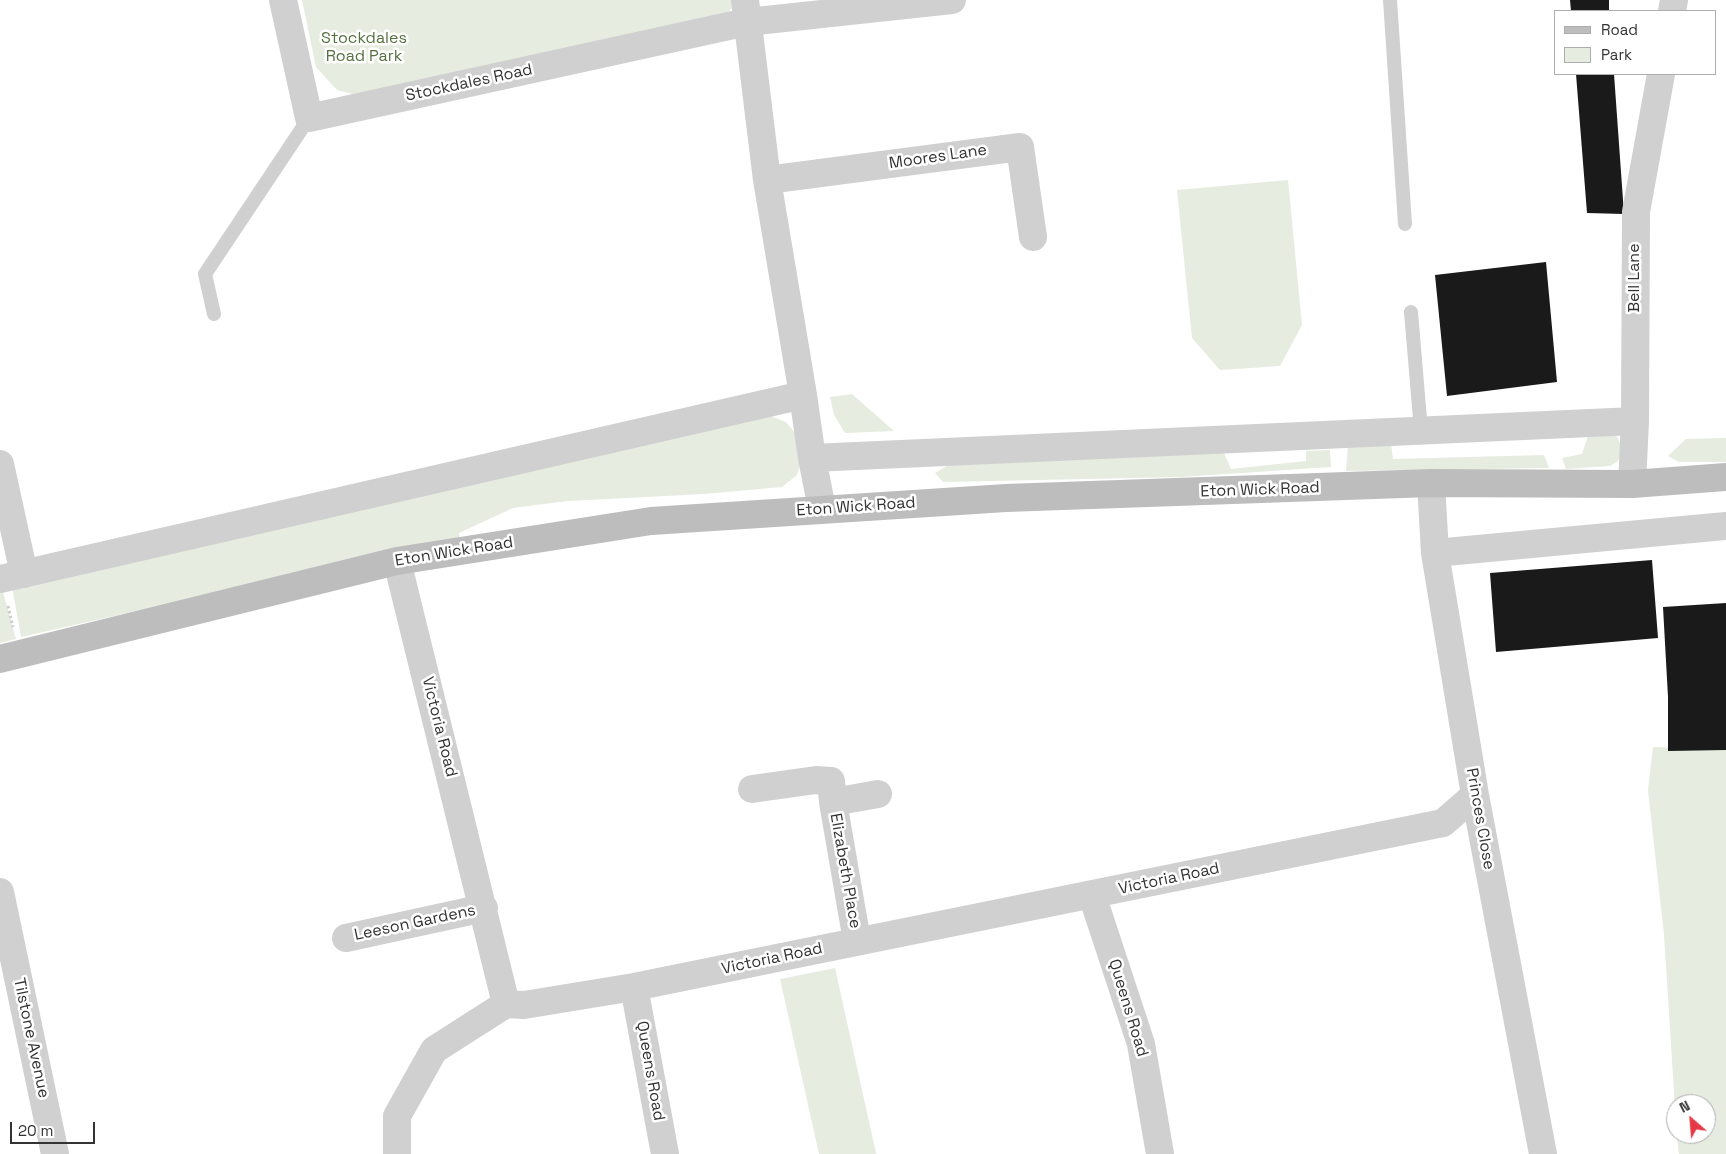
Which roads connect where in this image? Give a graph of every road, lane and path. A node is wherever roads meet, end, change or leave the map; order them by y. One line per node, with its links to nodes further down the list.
1 (284, 0): 6 (street)
2 (952, 0): 4 (street, Stockdales Road)
3 (1390, 0): 8 (lane)
4 (746, 11): 6 (street, Stockdales Road); 7 (street)
5 (1661, 75): 13 (street, Bell Lane)
6 (309, 118): 11 (lane)
7 (767, 180): 9 (street, Moores Lane); 12 (street)
8 (1405, 224)
9 (1033, 237)
10 (1411, 312): 14 (lane)
11 (214, 314)
12 (803, 395): 15 (street); 24 (street)
13 (1635, 421): 14 (street); 19 (street, Bell Lane)
14 (1421, 431): 15 (street)
15 (812, 458): 20 (street)
16 (0, 464): 24 (street)
17 (1726, 477): 19 (main road, Eton Wick Road)
18 (1431, 483): 19 (main road, Eton Wick Road); 20 (main road, Eton Wick Road); 22 (street, Princes Close)
19 (1632, 484)
20 (822, 509): 23 (main road, Eton Wick Road)
21 (1726, 526): 22 (street)
22 (1435, 553): 29 (street, Princes Close)
23 (397, 561): 26 (main road, Eton Wick Road); 33 (street, Victoria Road)
24 (10, 584): 25 (path)
25 (15, 637)
26 (0, 659)
27 (752, 789): 30 (street, Elizabeth Place)
28 (878, 794): 30 (street, Elizabeth Place)
29 (1475, 795): 32 (street, Victoria Road); 42 (street, Princes Close)
30 (833, 802): 35 (street, Elizabeth Place)
31 (0, 892): 38 (street, Tilstone Avenue)
32 (1092, 895): 35 (street, Victoria Road); 41 (street, Queens Road)
33 (484, 908): 34 (street, Leeson Gardens); 37 (street, Victoria Road)
34 (346, 938)
35 (857, 941): 36 (street, Victoria Road)
36 (634, 987): 37 (street, Victoria Road); 40 (street, Queens Road)
37 (506, 1004): 39 (street)
38 (55, 1154)
39 (397, 1154)
40 (665, 1154)
41 (1160, 1154)
42 (1543, 1154)

